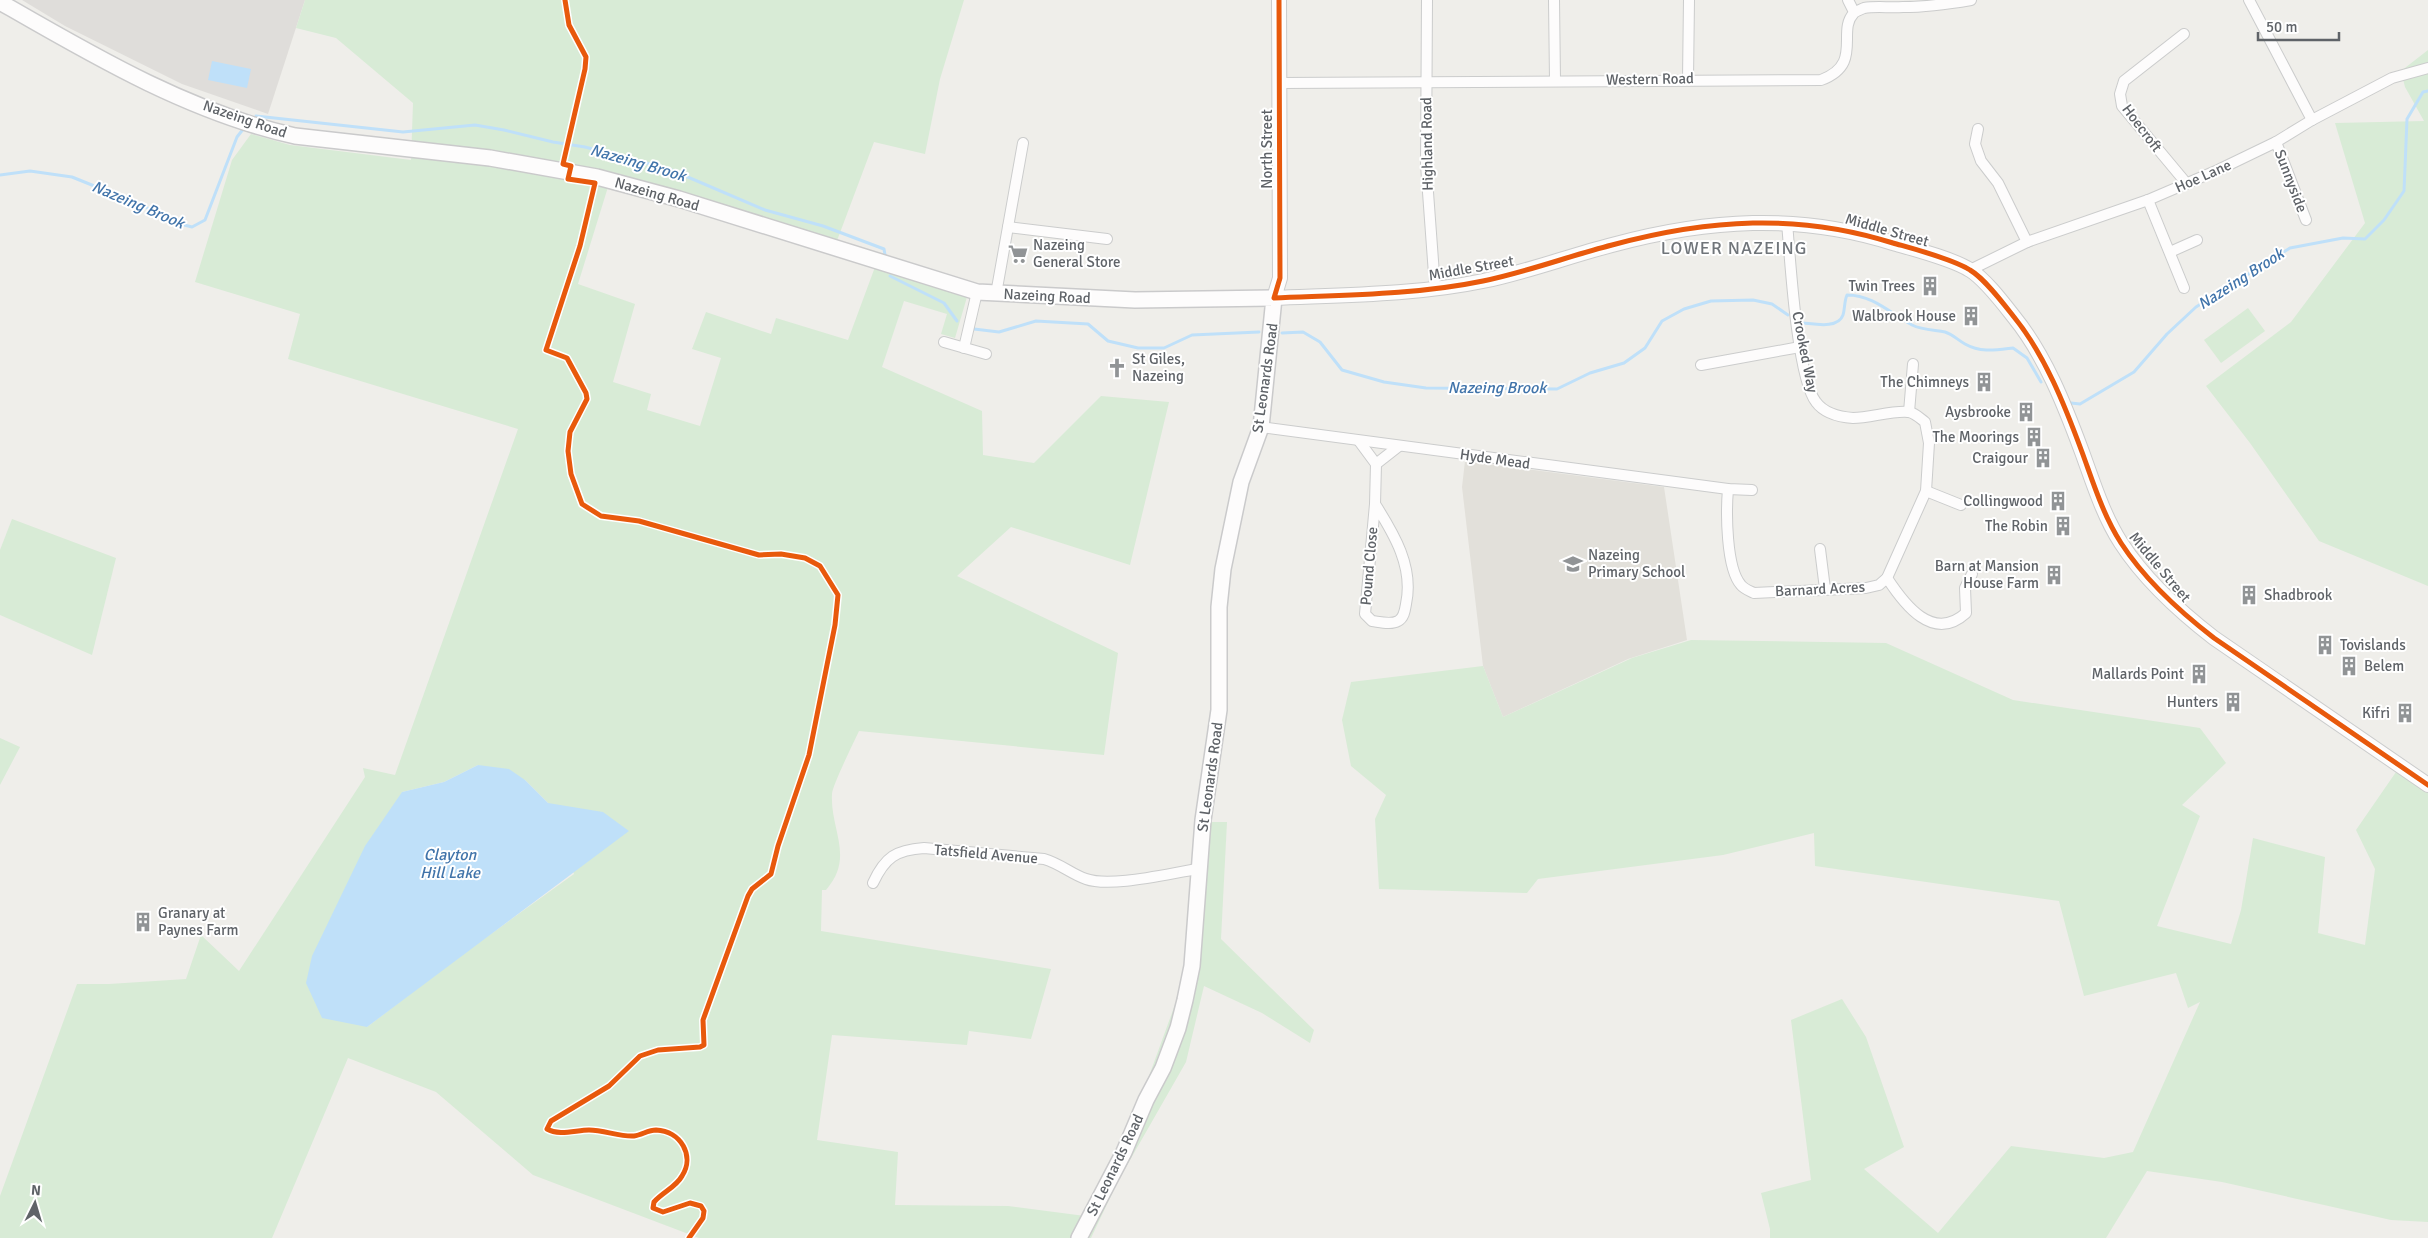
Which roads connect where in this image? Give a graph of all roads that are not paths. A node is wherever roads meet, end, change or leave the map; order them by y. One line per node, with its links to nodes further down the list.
1 (1279, 0): 15 (street, North Street)
2 (1427, 0): 14 (street, Highland Road)
3 (1554, 0): 13 (street)
4 (1688, 0): 12 (street)
5 (1848, 0): 9 (street)
6 (1971, 0): 9 (street)
7 (2249, 0): 16 (street)
8 (0, 2): 32 (main road, Nazeing Road)
9 (1854, 12): 12 (street, Western Road)
10 (2184, 34): 20 (street, Hoecroft)
11 (2428, 68): 16 (street, Hoe Lane)
12 (1688, 79): 13 (street, Western Road)
13 (1555, 80): 14 (street, Western Road)
14 (1427, 82): 15 (street, Western Road); 30 (street, Highland Road)
15 (1279, 83): 34 (street, North Street)
16 (2312, 120): 19 (street, Hoe Lane)
17 (1978, 129): 27 (street)
18 (1023, 142): 24 (street)
19 (2276, 142): 20 (street, Hoe Lane); 22 (street, Sunnyside)
20 (2186, 184): 21 (street, Hoe Lane)
21 (2148, 200): 27 (street, Hoe Lane); 28 (street)
22 (2306, 220)
23 (1787, 222): 29 (street, Middle Street); 30 (street, Middle Street); 36 (street, Crooked Way)
24 (1008, 226): 25 (street); 33 (street)
25 (1107, 239)
26 (2197, 240): 28 (street)
27 (2027, 242): 29 (street, Hoe Lane)
28 (2170, 252): 31 (street)
29 (1970, 270): 55 (street, Middle Street)
30 (1434, 288): 34 (street, Middle Street)
31 (2184, 288)
32 (977, 292): 33 (main road, Nazeing Road); 37 (street)
33 (996, 294): 34 (main road, Nazeing Road)
34 (1274, 298): 42 (main road, St Leonards Road)
35 (944, 342): 37 (street)
36 (1800, 347): 40 (street); 41 (street, Crooked Way)
37 (964, 348): 38 (street)
38 (986, 354)
39 (1913, 364): 41 (street)
40 (1702, 365)
41 (1909, 412): 48 (street, Barnard Acres)
42 (1261, 427): 43 (street, Hyde Mead); 56 (main road, St Leonards Road)
43 (1359, 441): 44 (street, Hyde Mead); 45 (street)
44 (1399, 446): 45 (street); 46 (street, Hyde Mead)
45 (1376, 464): 49 (street, Pound Close)
46 (1728, 489): 47 (street, Hyde Mead); 54 (street, Barnard Acres)
47 (1752, 490)
48 (1926, 491): 50 (street); 53 (street, Barnard Acres)
49 (1375, 504): 49 (street, Pound Close)
50 (1961, 505)
51 (1820, 549): 54 (street)
52 (1972, 574): 53 (street)
53 (1887, 578): 54 (street, Barnard Acres)
54 (1825, 589)
55 (2428, 785)
56 (1198, 869): 57 (street, Tatsfield Avenue); 58 (main road, St Leonards Road)
57 (873, 883)
58 (1079, 1238)

